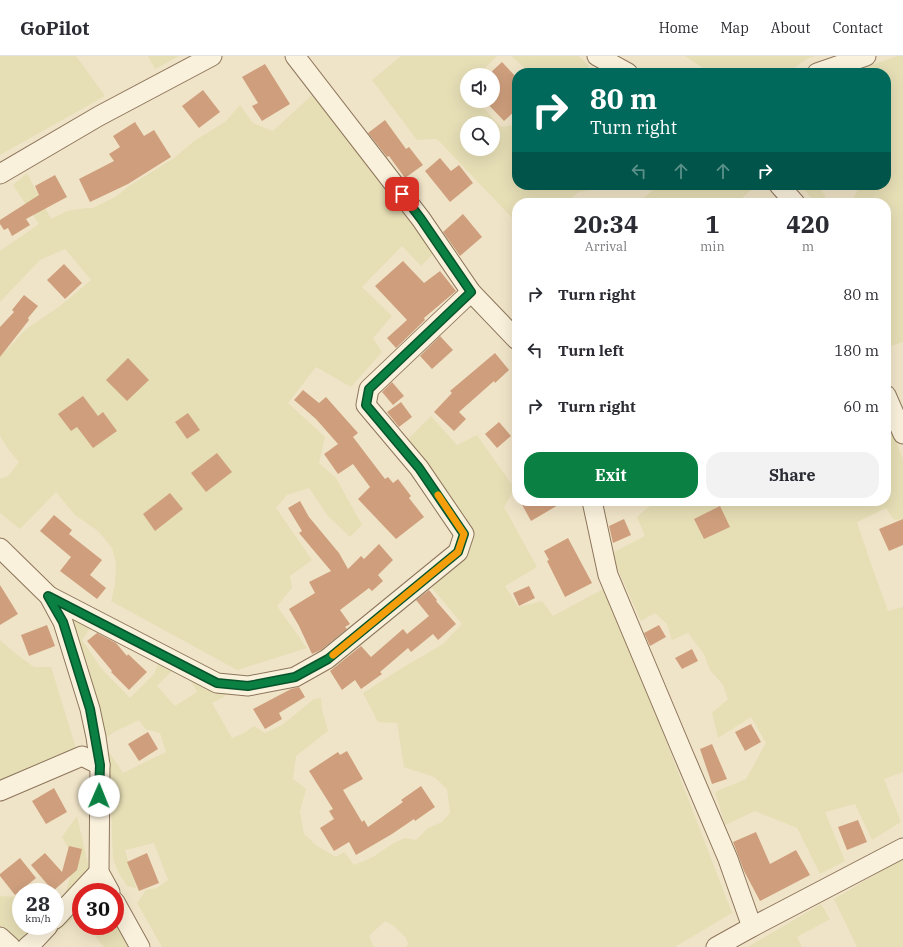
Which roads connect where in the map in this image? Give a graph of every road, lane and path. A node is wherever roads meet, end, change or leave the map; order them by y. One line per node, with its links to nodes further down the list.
1 (212, 56): 7 (street)
2 (295, 56): 10 (street)
3 (598, 56): 5 (street)
4 (866, 56): 6 (street)
5 (619, 68)
6 (831, 68)
7 (0, 174)
8 (783, 190): 9 (street)
9 (791, 198)
10 (471, 292): 11 (street); 16 (street)
11 (512, 335)
12 (891, 407): 13 (street)
13 (903, 434)
14 (593, 506): 24 (street)
15 (0, 548): 16 (street)
16 (48, 596): 17 (street)
17 (100, 765): 18 (street); 20 (street)
18 (0, 791)
19 (903, 848): 24 (street)
20 (99, 872): 21 (street); 22 (street)
21 (105, 883)
22 (64, 909)
23 (124, 918): 29 (street)
24 (752, 926): 30 (street)
25 (40, 935): 28 (street)
26 (0, 937): 27 (street)
27 (11, 947)
28 (27, 947)
29 (140, 947)
30 (716, 947)

